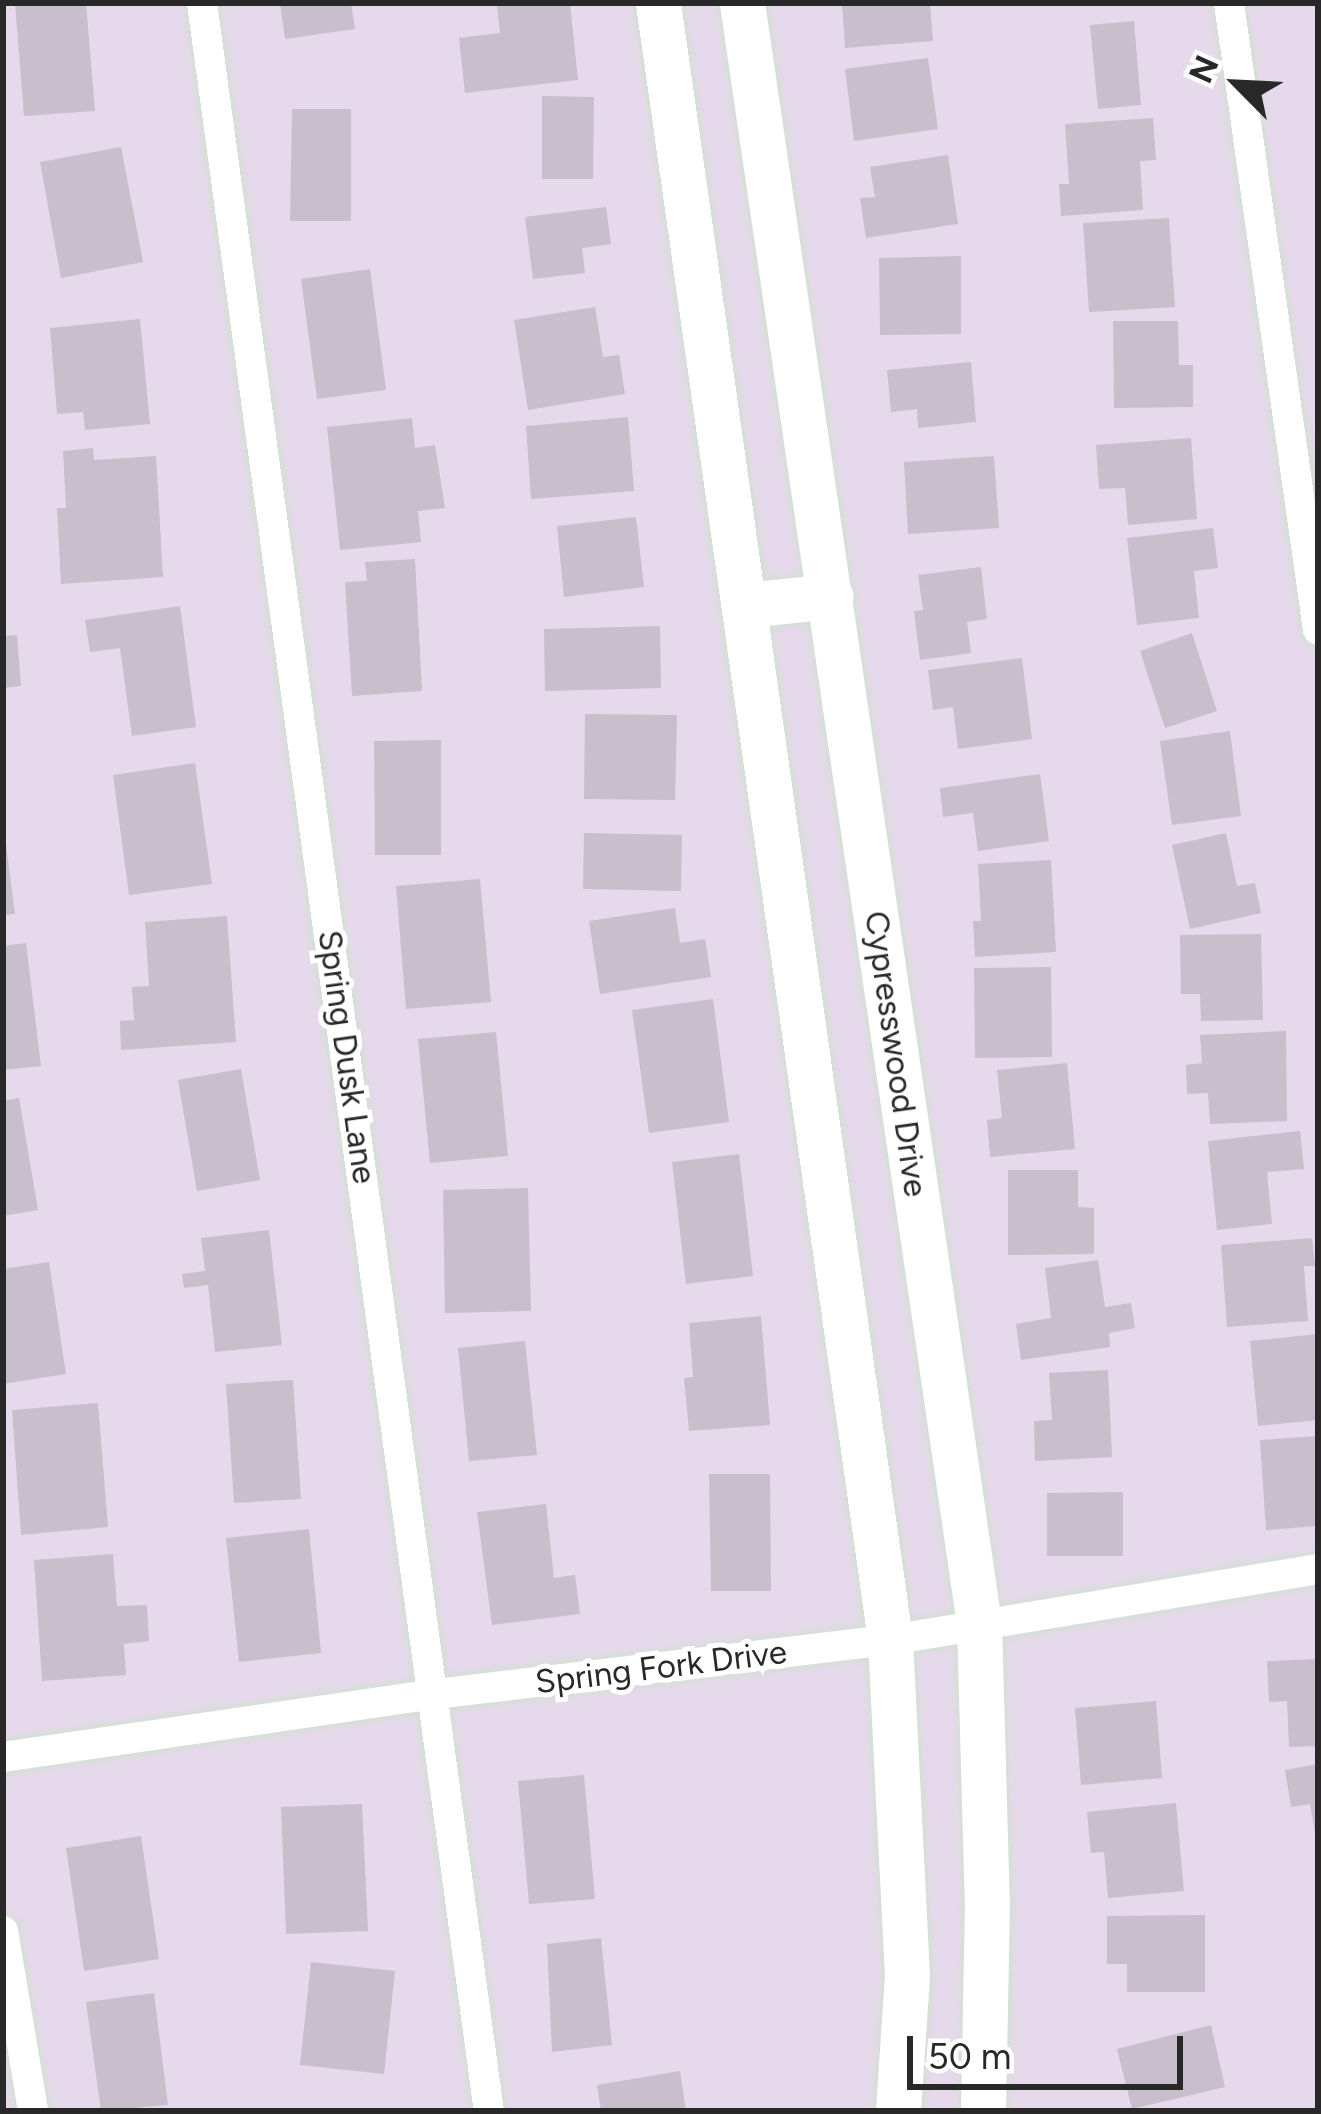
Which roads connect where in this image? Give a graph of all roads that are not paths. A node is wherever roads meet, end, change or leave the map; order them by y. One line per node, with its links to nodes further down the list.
1 (202, 3): 11 (street, Spring Dusk Lane)
2 (658, 3): 6 (main road)
3 (742, 3): 5 (main road, Cypresswood Drive)
4 (1229, 3): 7 (street)
5 (831, 596): 6 (main road); 9 (main road, Cypresswood Drive)
6 (746, 605): 10 (main road)
7 (1318, 630)
8 (1318, 1569): 9 (street, Spring Fork Drive)
9 (979, 1623): 10 (street, Spring Fork Drive); 17 (main road, Cypresswood Drive)
10 (890, 1640): 11 (street, Spring Fork Drive); 16 (main road)
11 (435, 1694): 12 (street, Spring Fork Drive); 15 (street, Spring Dusk Lane)
12 (3, 1757)
13 (3, 1931): 14 (street)
14 (34, 2111)
15 (489, 2111)
16 (898, 2111)
17 (982, 2111)

